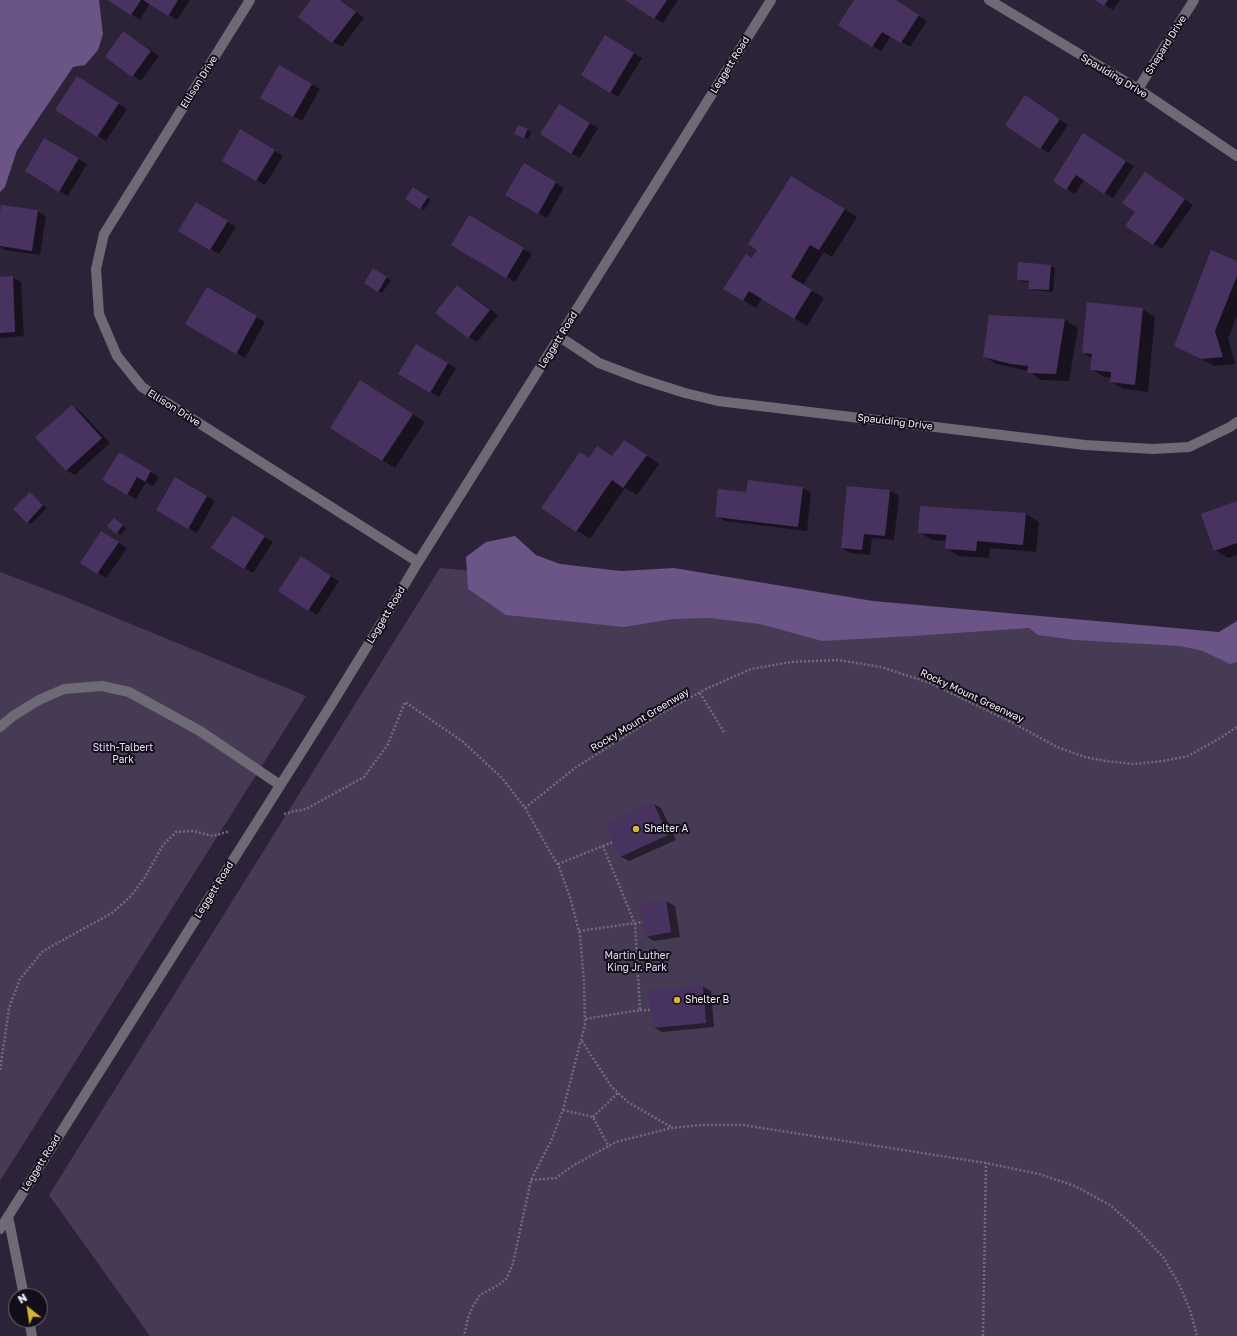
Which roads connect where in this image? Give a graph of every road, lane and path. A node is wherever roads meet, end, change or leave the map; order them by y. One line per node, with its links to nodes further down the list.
1 (250, 0): 9 (street, Ellison Drive)
2 (771, 0): 7 (street, Leggett Road)
3 (989, 0): 5 (street, Spaulding Drive)
4 (1194, 0): 5 (street, Shepard Drive)
5 (1138, 89): 6 (street, Spaulding Drive)
6 (1237, 156)
7 (560, 337): 8 (street, Spaulding Drive); 9 (street, Leggett Road)
8 (1237, 422)
9 (418, 562): 14 (street, Leggett Road)
10 (700, 693): 12 (path, Rocky Mount Greenway); 13 (path); 15 (path, Rocky Mount Greenway)
11 (0, 727): 14 (street)
12 (1237, 727)
13 (724, 732)
14 (280, 785): 36 (street, Leggett Road)
15 (525, 808): 16 (path); 20 (path)
16 (295, 811)
17 (213, 836): 28 (path)
18 (613, 842): 19 (path)
19 (602, 846): 20 (path); 22 (path)
20 (558, 864): 23 (path)
21 (643, 922): 22 (path)
22 (635, 924): 23 (path); 24 (path)
23 (579, 931): 26 (path)
24 (640, 1010): 25 (path); 26 (path)
25 (650, 1010)
26 (585, 1019): 27 (path)
27 (581, 1040): 29 (path); 30 (path)
28 (0, 1070)
29 (618, 1093): 31 (path); 32 (path)
30 (563, 1110): 31 (path); 35 (path)
31 (593, 1117): 33 (path)
32 (671, 1128): 33 (path); 34 (path)
33 (609, 1147): 35 (path)
34 (986, 1163): 40 (path); 41 (path)
35 (531, 1180): 39 (path)
36 (8, 1216): 37 (street, Leggett Road); 38 (street)
37 (0, 1229)
38 (22, 1288)
39 (464, 1336)
40 (983, 1336)
41 (1197, 1336)

